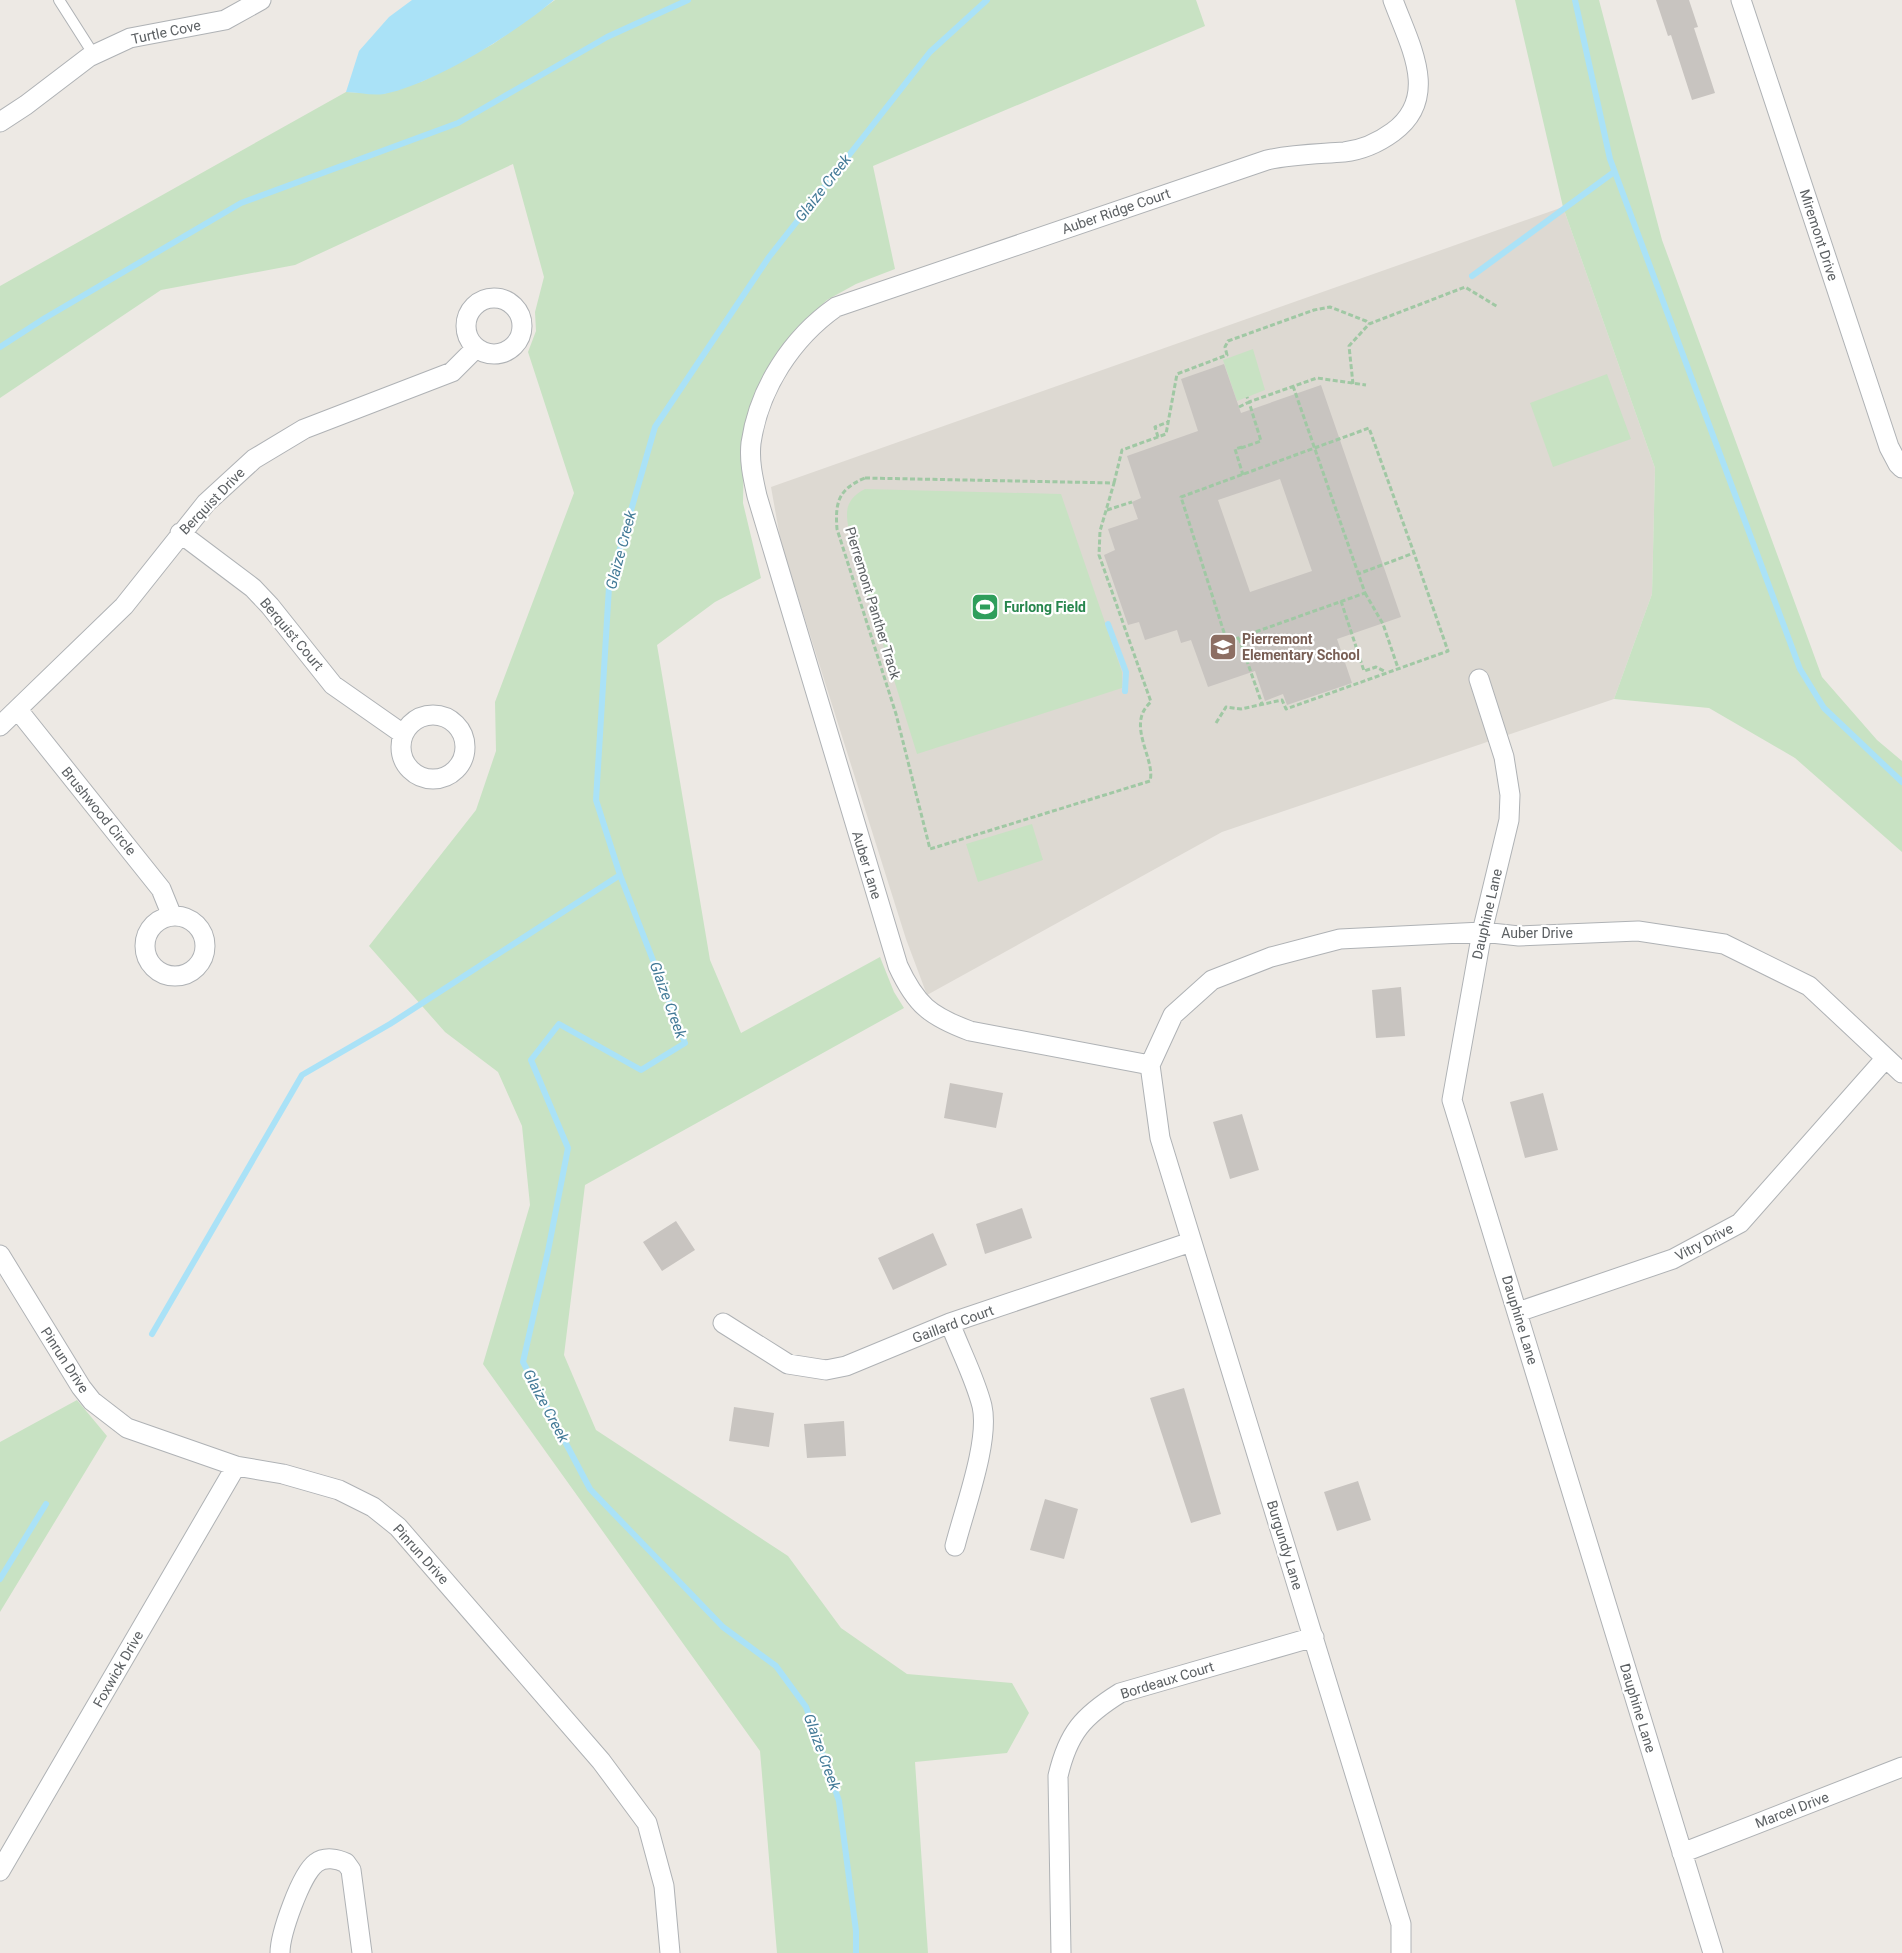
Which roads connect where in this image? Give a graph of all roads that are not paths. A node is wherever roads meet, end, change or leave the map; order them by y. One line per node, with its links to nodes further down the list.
1 (59, 0): 5 (lane)
2 (261, 0): 5 (street, Turtle Cove)
3 (1393, 0): 8 (street, Auber Ridge Court)
4 (1741, 0): 9 (street, Miremont Drive)
5 (94, 55): 6 (street, Turtle Cove)
6 (0, 122)
7 (476, 348): 10 (street, Berquist Drive)
8 (757, 418): 18 (street, Auber Lane)
9 (1902, 468)
10 (180, 533): 12 (street, Berquist Drive); 14 (street, Berquist Court)
11 (1479, 679): 16 (street, Dauphine Lane)
12 (18, 710): 13 (street, Berquist Drive); 15 (street, Brushwood Circle)
13 (0, 726)
14 (403, 734)
15 (172, 916)
16 (1482, 932): 17 (street, Auber Drive); 18 (street, Auber Drive); 22 (street, Dauphine Lane)
17 (1885, 1059): 19 (street, Auber Drive); 22 (street, Vitry Drive)
18 (1150, 1065): 20 (street, Burgundy Lane)
19 (1902, 1073)
20 (1191, 1242): 24 (street, Gaillard Court); 27 (street, Burgundy Lane)
21 (0, 1255): 25 (street, Pinrun Drive)
22 (1518, 1312): 29 (street, Dauphine Lane)
23 (723, 1323): 24 (street, Gaillard Court)
24 (950, 1323): 26 (street)
25 (236, 1466): 30 (street, Foxwick Drive); 33 (street, Pinrun Drive)
26 (955, 1546)
27 (1314, 1637): 34 (street, Bordeaux Court); 35 (street, Burgundy Lane)
28 (1902, 1767): 29 (street, Marcel Drive)
29 (1682, 1853): 36 (street, Dauphine Lane)
30 (0, 1871)
31 (280, 1953): 32 (street)
32 (362, 1953)
33 (670, 1953)
34 (1061, 1953)
35 (1401, 1953)
36 (1713, 1953)

